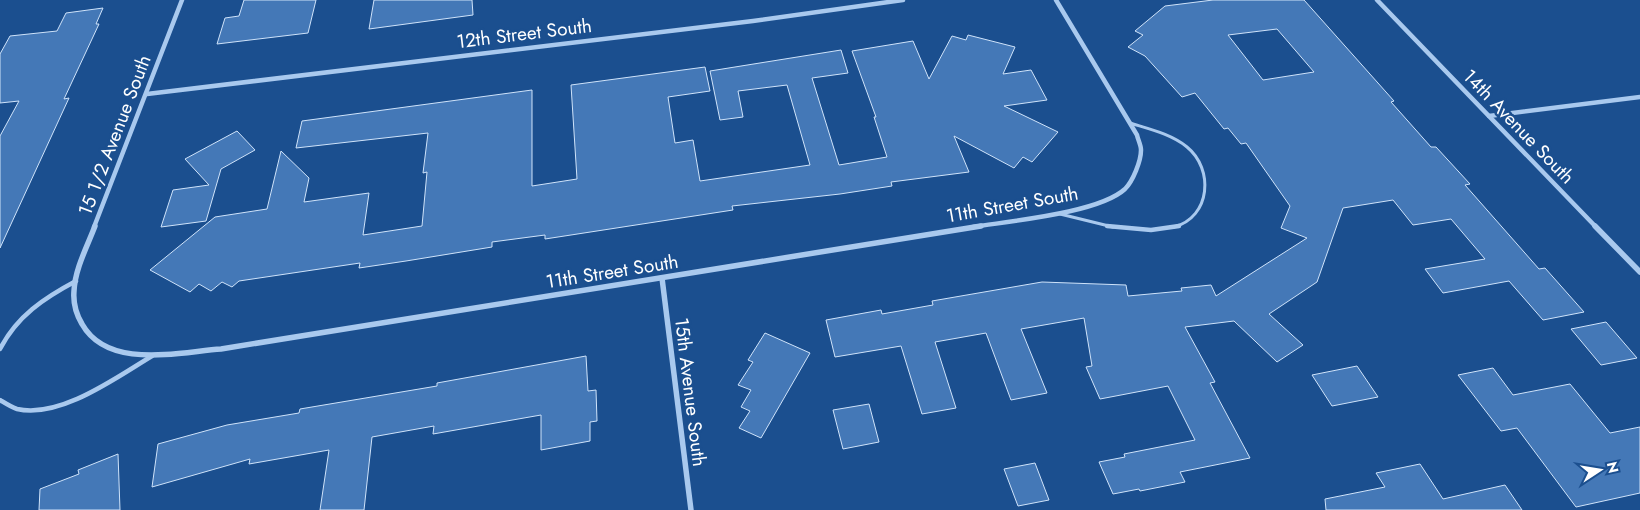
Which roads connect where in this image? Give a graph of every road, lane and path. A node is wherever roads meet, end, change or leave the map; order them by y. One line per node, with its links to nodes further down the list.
1 (182, 0): 5 (street, 15 1/2 Avenue South)
2 (903, 0): 5 (street, 12th Street South)
3 (1056, 0): 8 (street, 11th Street South)
4 (1376, 0): 7 (street, 14th Avenue South)
5 (147, 94): 12 (street, 15 1/2 Avenue South)
6 (1640, 97): 7 (street)
7 (1489, 116): 10 (street, 14th Avenue South)
8 (1130, 123): 9 (street, 11th Street South); 9 (lane)
9 (1058, 213): 11 (street, 11th Street South)
10 (1640, 272)
11 (662, 278): 14 (street, 11th Street South); 16 (street, 15th Avenue South)
12 (76, 281): 13 (lane); 14 (street, 11th Street South)
13 (0, 349)
14 (156, 354): 15 (lane)
15 (0, 400)
16 (691, 510)

